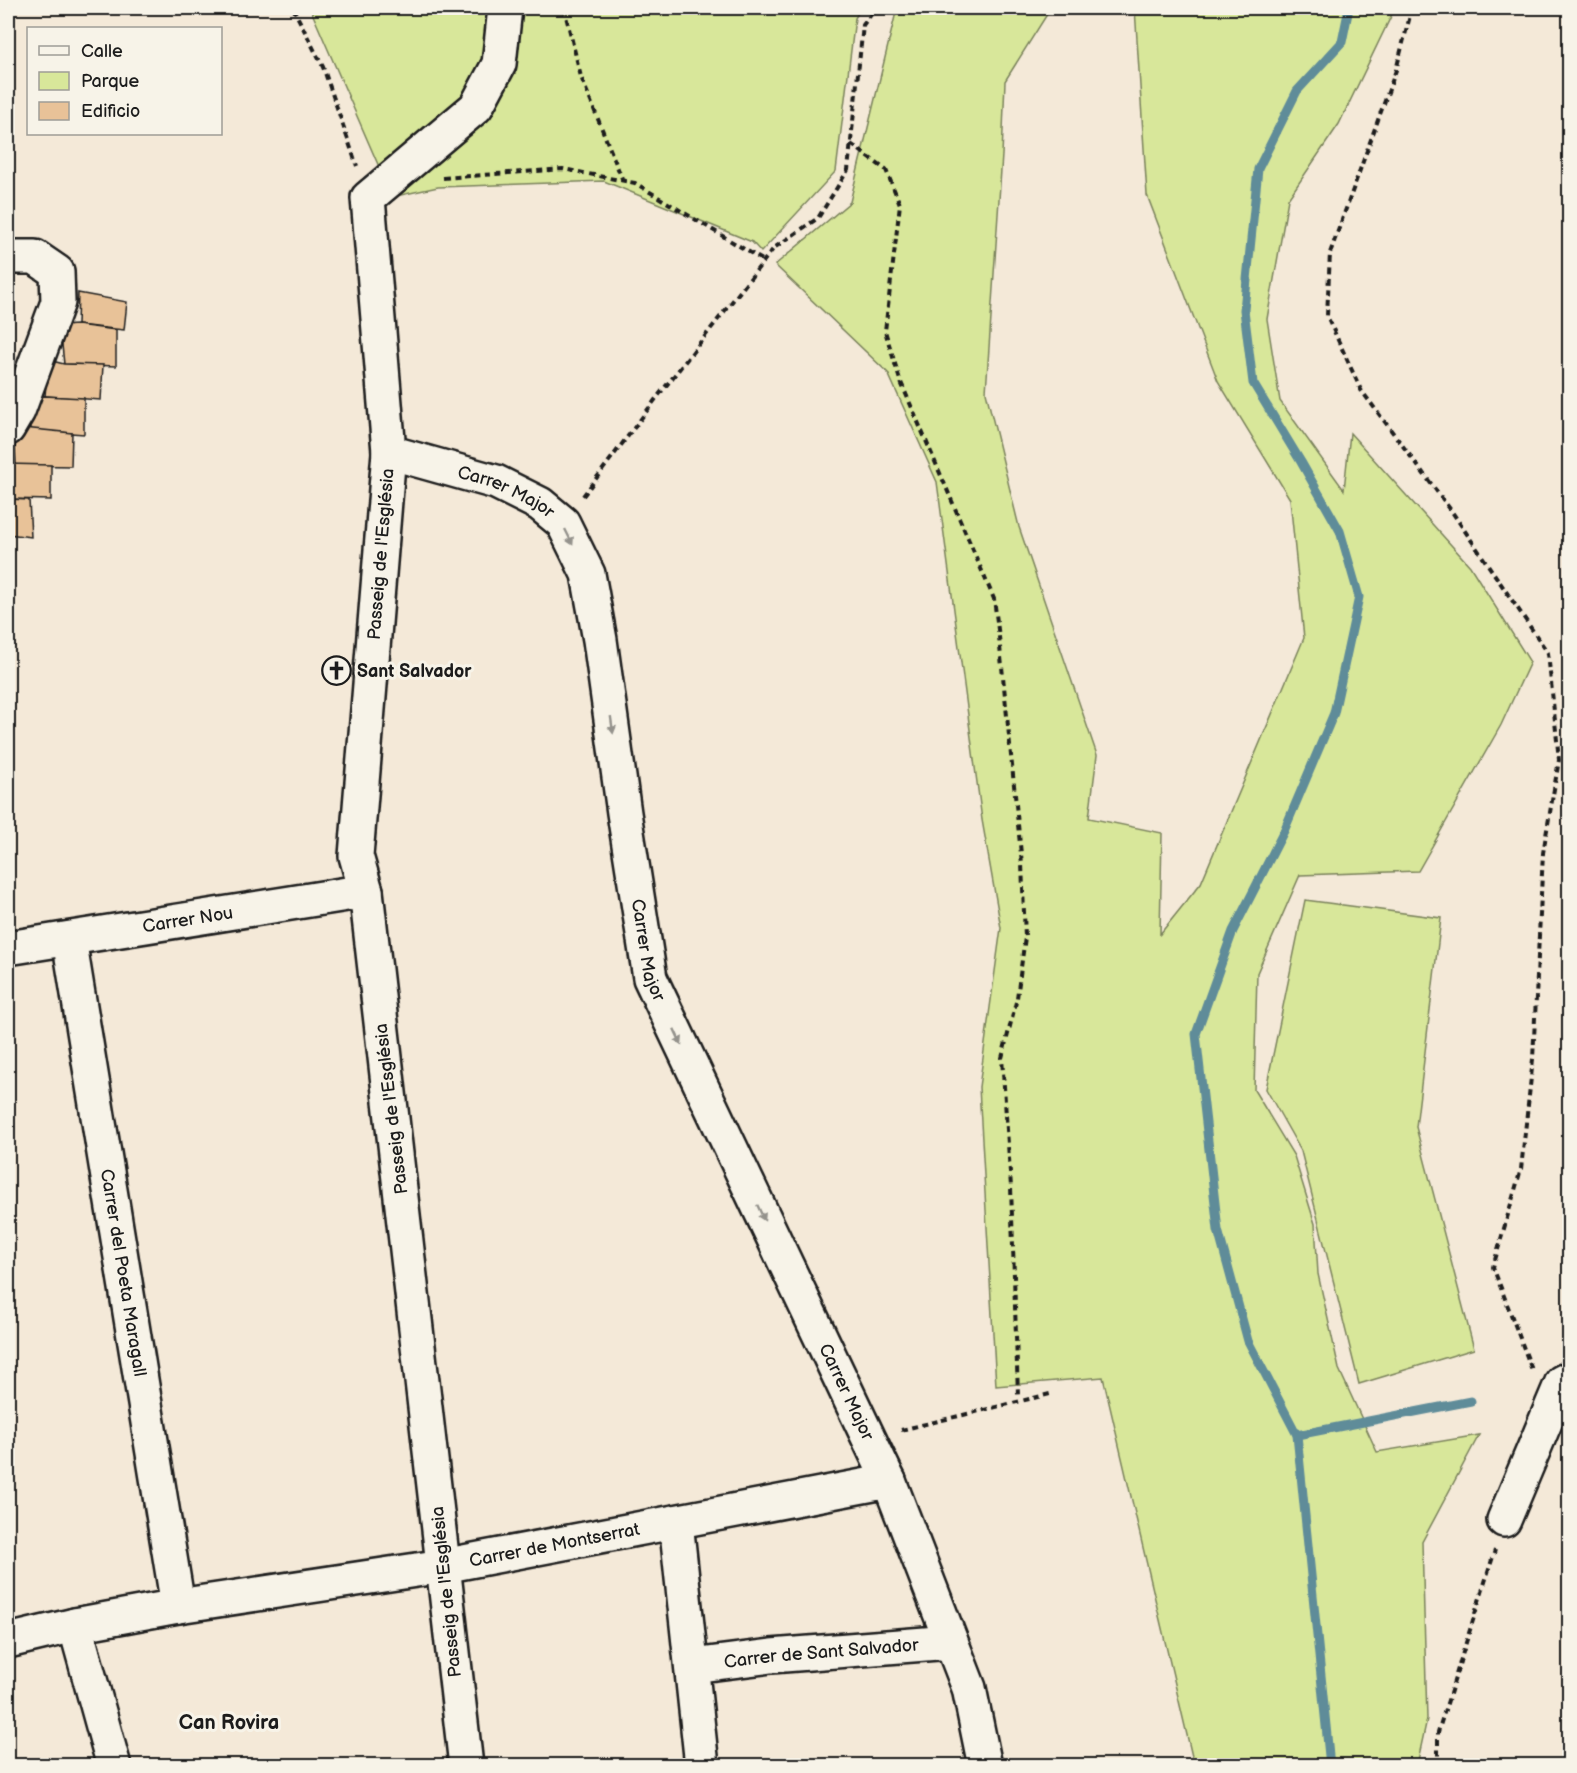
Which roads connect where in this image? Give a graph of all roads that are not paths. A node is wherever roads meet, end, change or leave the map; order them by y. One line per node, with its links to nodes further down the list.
1 (505, 8): 4 (street)
2 (8, 257): 3 (street)
3 (8, 428)
4 (388, 452): 5 (street, Passeig de l'Església); 9 (street, Carrer Major, one-way to 9)
5 (366, 891): 6 (street, Carrer Nou); 12 (street, Passeig de l'Església)
6 (69, 939): 7 (street, Carrer Nou); 13 (street, Carrer del Poeta Maragall)
7 (8, 948)
8 (1569, 1378): 10 (street)
9 (889, 1481): 11 (street, Carrer de Montserrat); 16 (street, Carrer Major)
10 (1504, 1520)
11 (676, 1522): 12 (street, Carrer de Montserrat); 17 (street)
12 (443, 1566): 13 (street, Carrer de Montserrat); 19 (street, Passeig de l'Església)
13 (178, 1606): 14 (street, Carrer de Montserrat)
14 (75, 1625): 15 (street, Carrer de Montserrat); 18 (street)
15 (8, 1641)
16 (951, 1642): 17 (street, Carrer de Sant Salvador); 21 (street, Carrer Major)
17 (692, 1666): 20 (street)
18 (114, 1766)
19 (466, 1766)
20 (702, 1766)
21 (985, 1766)

